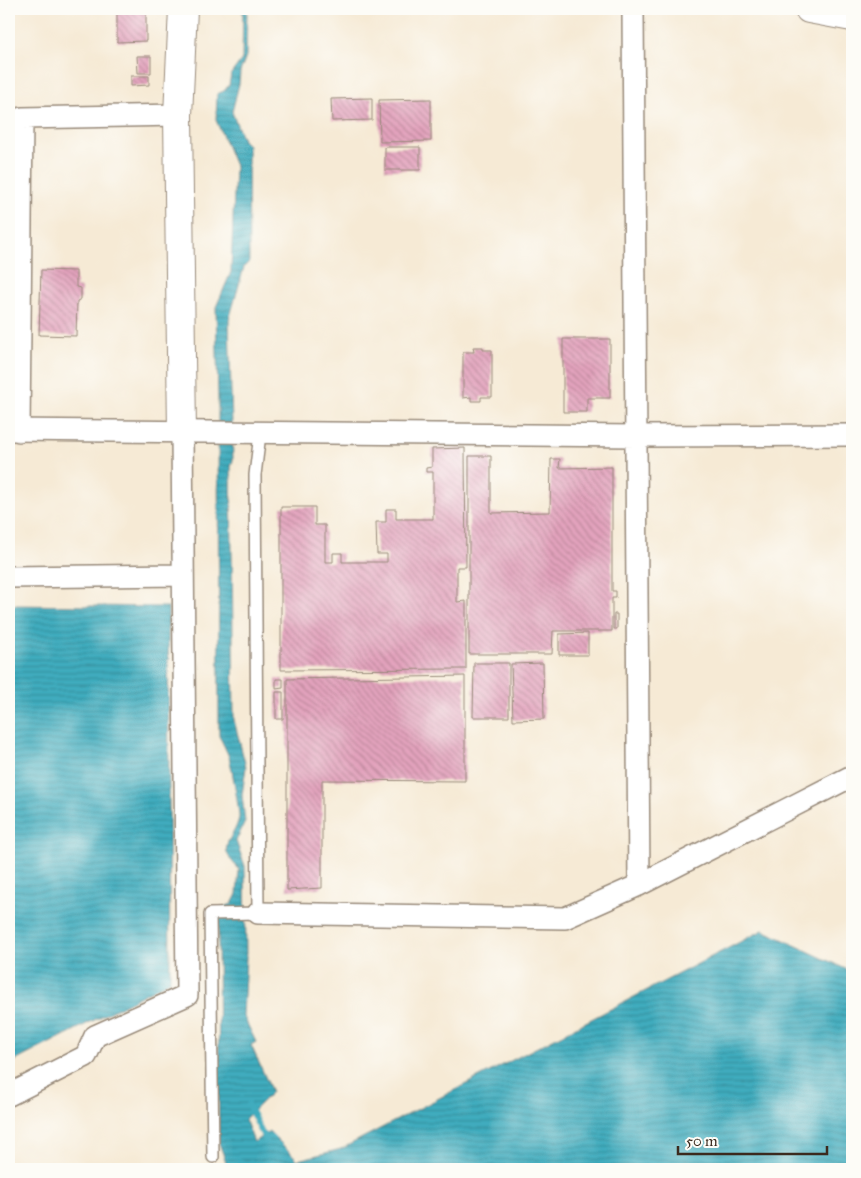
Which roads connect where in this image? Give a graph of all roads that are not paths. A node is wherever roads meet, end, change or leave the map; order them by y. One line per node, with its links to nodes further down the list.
1 (183, 9): 5 (street)
2 (634, 9): 10 (street)
3 (809, 9): 4 (street)
4 (852, 17)
5 (178, 115): 6 (street); 7 (street)
6 (14, 431): 7 (street)
7 (182, 433): 8 (street); 11 (street)
8 (257, 434): 10 (street); 15 (lane)
9 (852, 434): 10 (street)
10 (636, 436): 14 (street)
11 (182, 575): 12 (street); 16 (street)
12 (9, 577)
13 (852, 776): 14 (street)
14 (639, 885): 15 (street)
15 (258, 913): 17 (lane)
16 (9, 1096)
17 (213, 1157)

